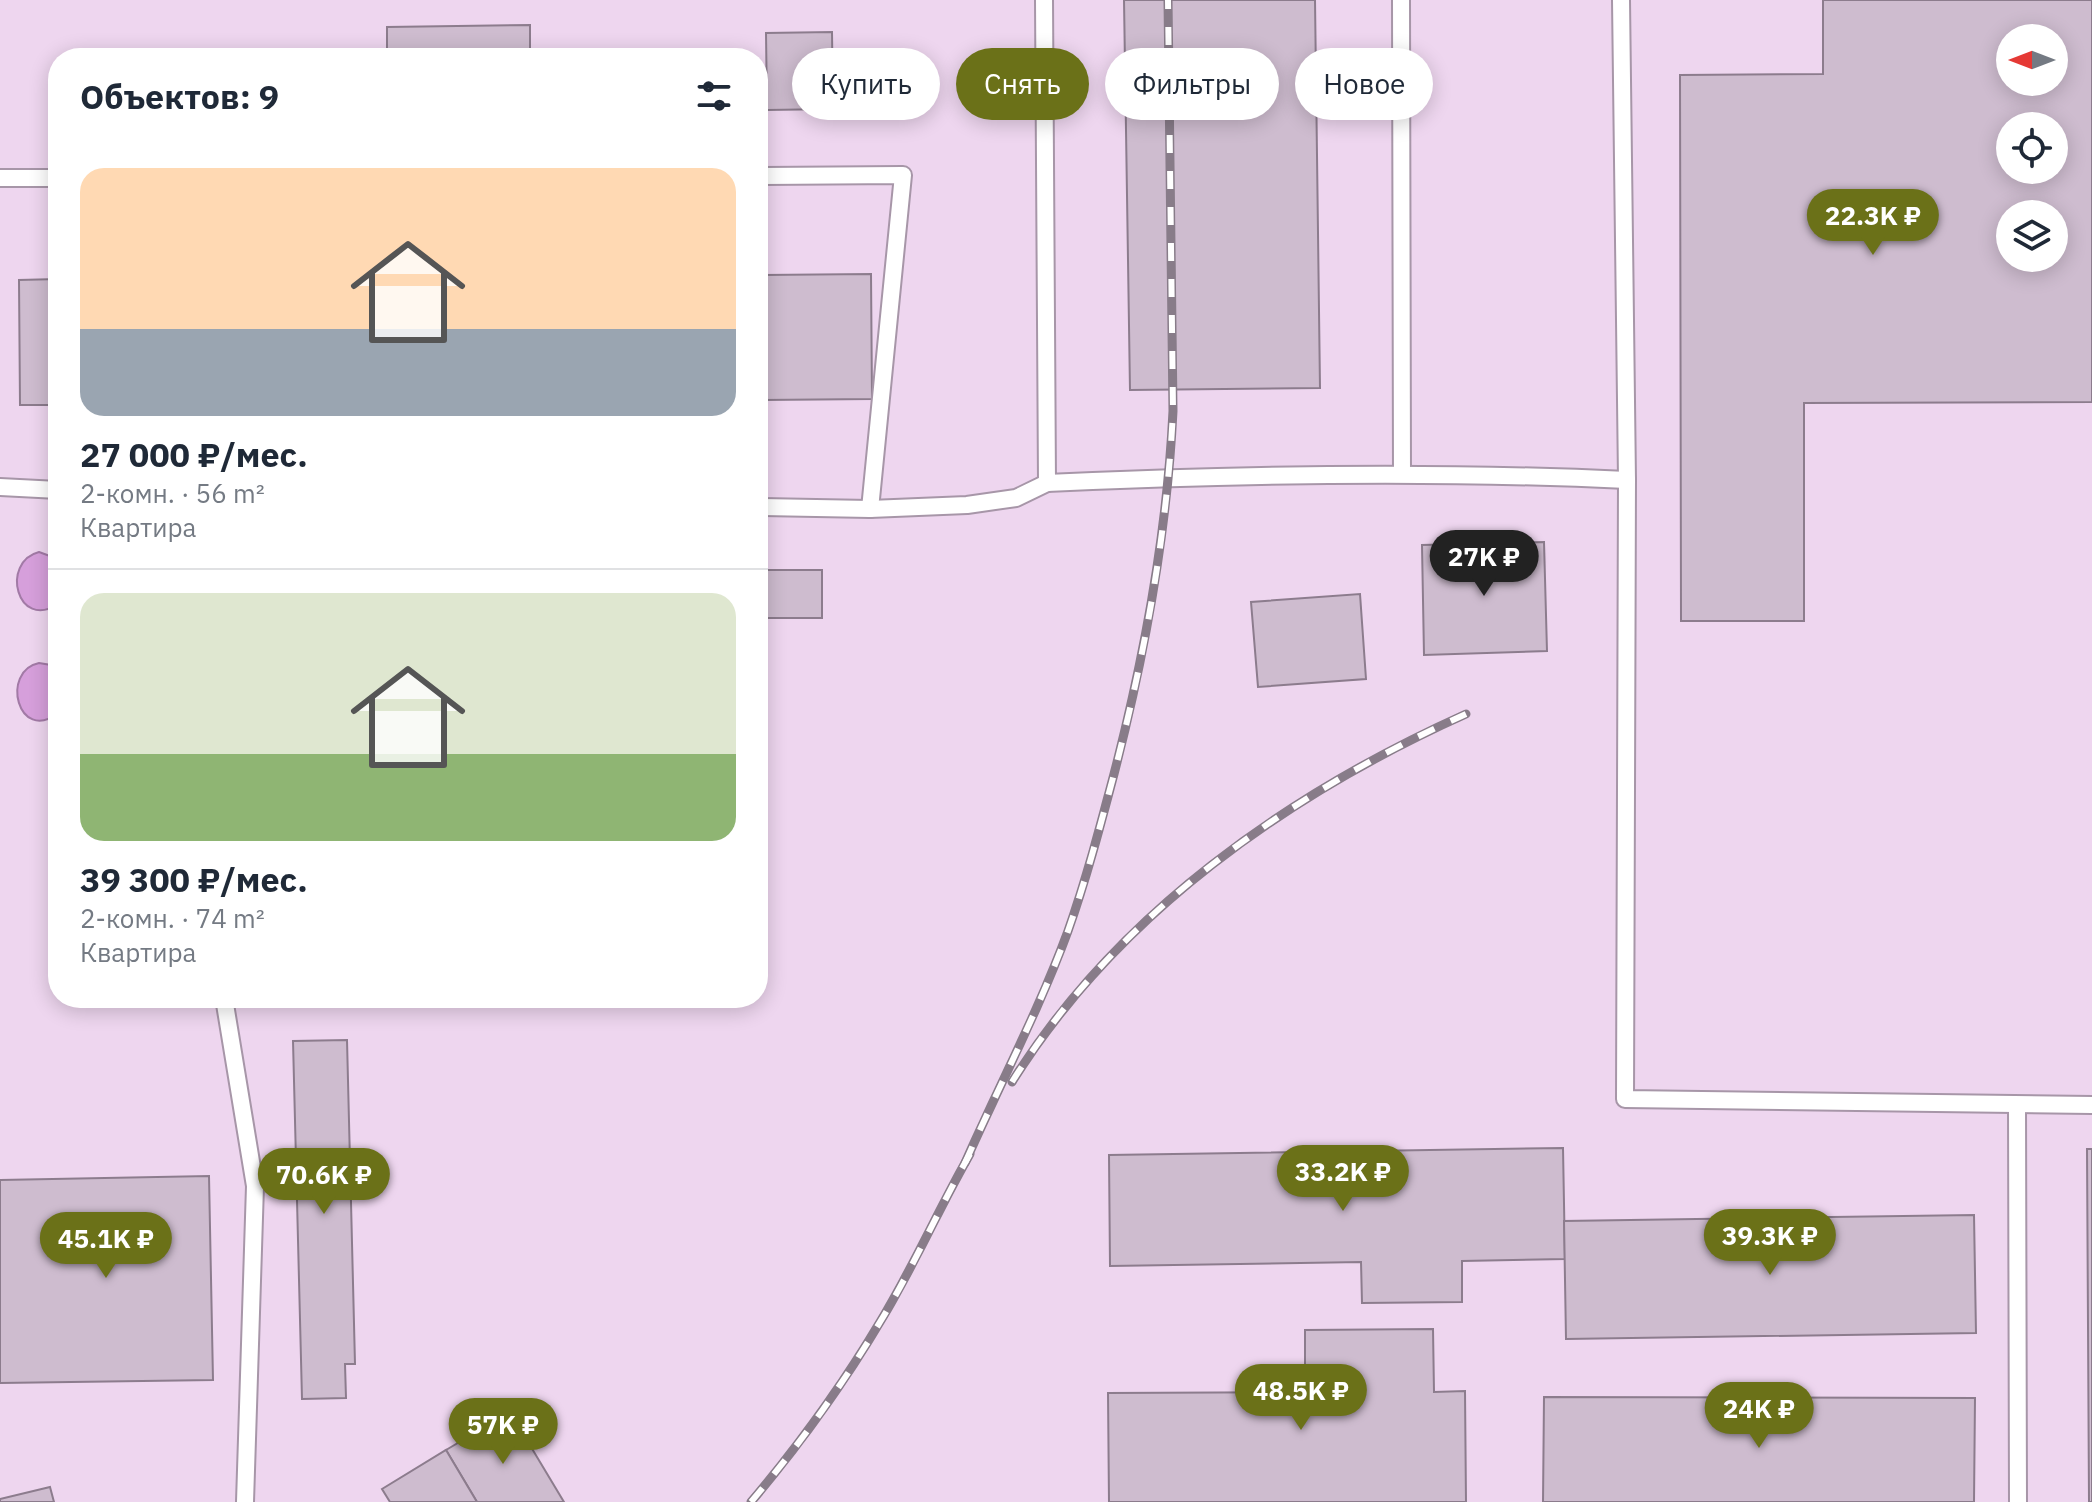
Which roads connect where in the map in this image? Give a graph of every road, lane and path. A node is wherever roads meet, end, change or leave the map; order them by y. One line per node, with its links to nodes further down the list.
1 (1044, 0): 9 (lane)
2 (1401, 0): 7 (lane)
3 (1621, 0): 8 (lane)
4 (768, 176): 13 (lane)
5 (0, 178): 6 (lane)
6 (48, 178)
7 (1402, 473): 8 (lane); 9 (lane)
8 (1627, 480): 16 (lane)
9 (1047, 483): 13 (lane)
10 (0, 487): 11 (lane)
11 (48, 489)
12 (768, 507): 13 (lane)
13 (870, 509)
14 (226, 1008): 17 (lane)
15 (2092, 1105): 16 (lane)
16 (2017, 1106): 18 (lane)
17 (245, 1502)
18 (2018, 1502)

